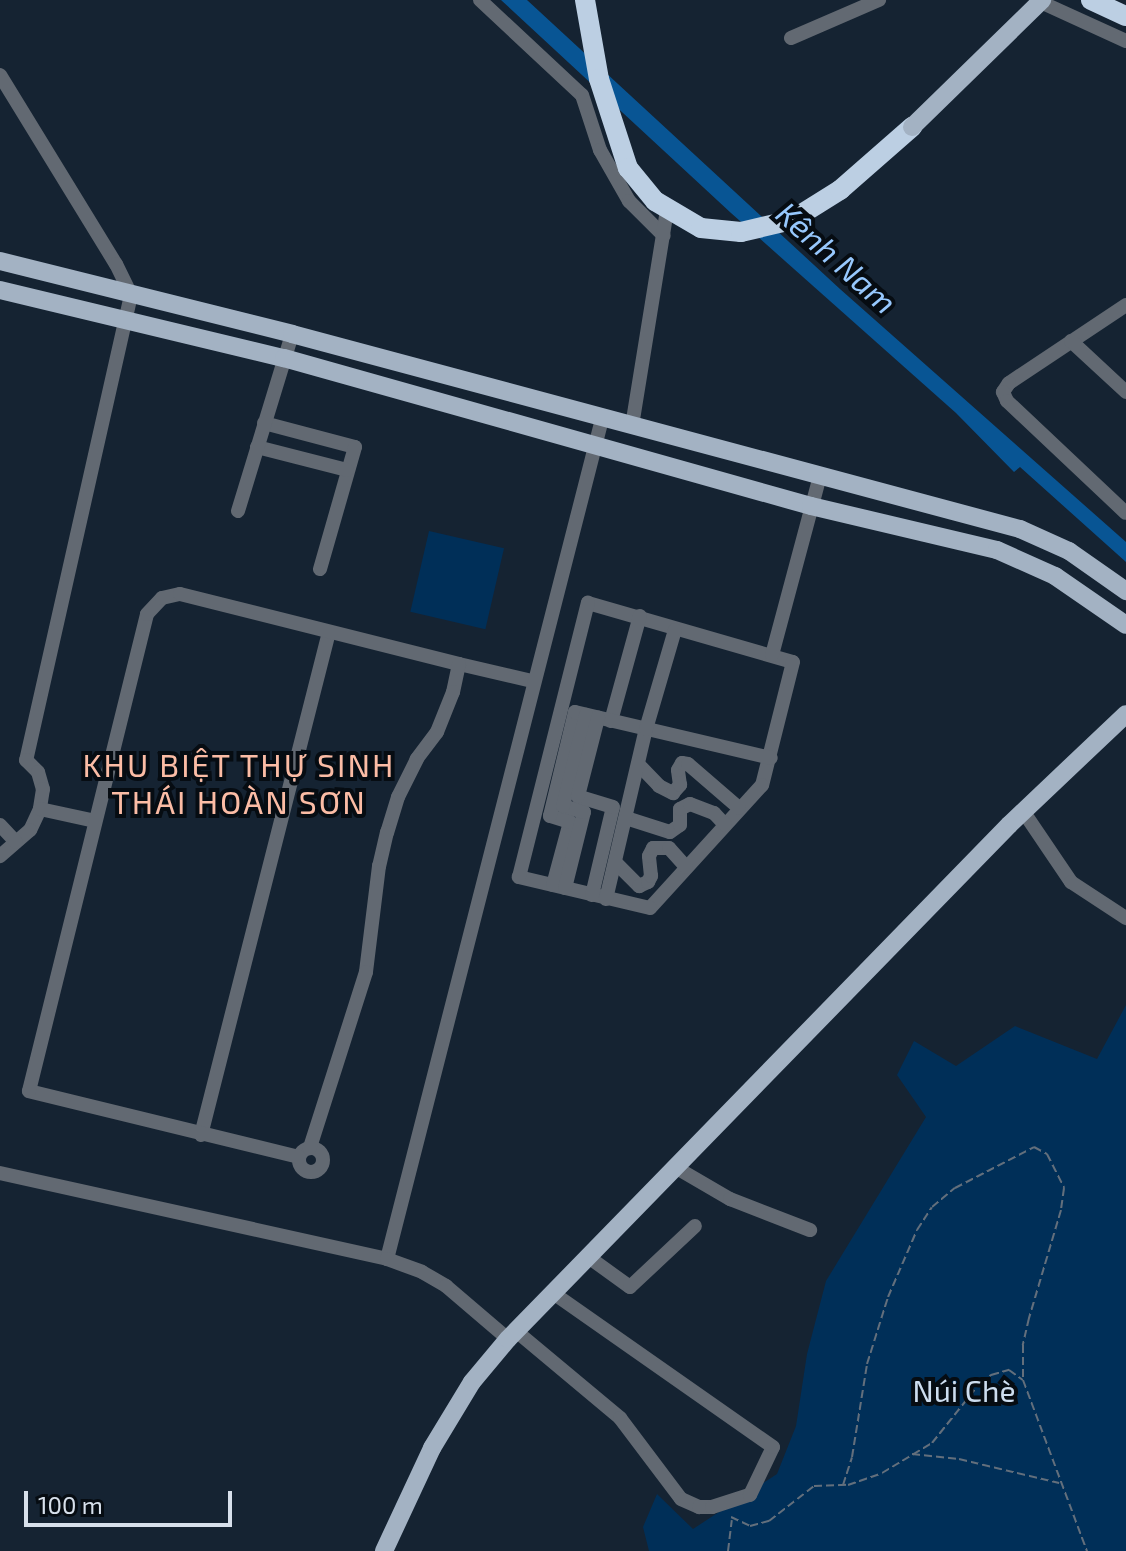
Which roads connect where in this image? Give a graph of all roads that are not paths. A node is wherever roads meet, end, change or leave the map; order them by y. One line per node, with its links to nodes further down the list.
1 (480, 0): 12 (street)
2 (585, 0): 11 (highway)
3 (879, 0): 7 (street)
4 (1039, 0): 8 (street); 10 (main road, bridge)
5 (1092, 1): 6 (highway)
6 (1126, 16)
7 (791, 38)
8 (1126, 41)
9 (0, 75): 15 (street)
10 (912, 127): 11 (highway)
11 (667, 210): 12 (street)
12 (664, 236): 24 (street)
13 (0, 261): 15 (main road)
14 (0, 290): 17 (main road)
15 (131, 295): 17 (street); 18 (main road)
16 (1126, 305): 19 (street)
17 (127, 322): 20 (main road); 47 (street)
18 (292, 334): 20 (street); 22 (main road)
19 (1071, 341): 21 (street); 31 (street)
20 (284, 358): 23 (street); 26 (main road)
21 (1126, 392)
22 (602, 419): 24 (main road); 26 (street)
23 (264, 423): 25 (street); 27 (street)
24 (632, 426): 28 (main road)
25 (257, 447): 27 (street); 30 (street)
26 (595, 447): 29 (main road); 40 (street)
27 (347, 470): 32 (street)
28 (820, 476): 29 (street); 33 (main road)
29 (811, 506): 35 (main road); 38 (street)
30 (238, 511)
31 (1126, 513)
32 (320, 569)
33 (1126, 591)
34 (640, 616): 36 (street); 42 (street); 57 (street)
35 (1126, 625)
36 (675, 630): 38 (street); 43 (street)
37 (329, 632): 39 (street); 50 (street); 60 (street)
38 (772, 655): 44 (street)
39 (459, 664): 40 (street); 60 (street)
40 (532, 681): 66 (street)
41 (1126, 714): 48 (main road)
42 (599, 718): 43 (street); 57 (street); 58 (street)
43 (646, 729): 44 (street); 45 (street)
44 (771, 758): 46 (street)
45 (639, 765): 46 (street); 49 (street)
46 (739, 808): 52 (street)
47 (40, 809): 50 (street); 53 (street)
48 (1023, 811): 59 (street); 61 (main road)
49 (626, 818): 52 (street); 55 (street)
50 (95, 821): 60 (street)
51 (0, 825): 53 (street)
52 (725, 825): 56 (street)
53 (16, 842): 54 (street)
54 (0, 856)
55 (616, 863): 56 (street); 58 (street)
56 (686, 867): 58 (street)
57 (559, 887): 58 (street)
58 (599, 897)
59 (1126, 918)
60 (201, 1135)
61 (675, 1167): 64 (street); 65 (main road)
62 (0, 1173): 66 (street)
63 (695, 1226): 65 (street)
64 (810, 1230)
65 (587, 1256): 67 (main road)
66 (387, 1259): 68 (street)
67 (552, 1292): 68 (main road); 68 (street)
68 (512, 1335): 69 (main road)
69 (384, 1551)

